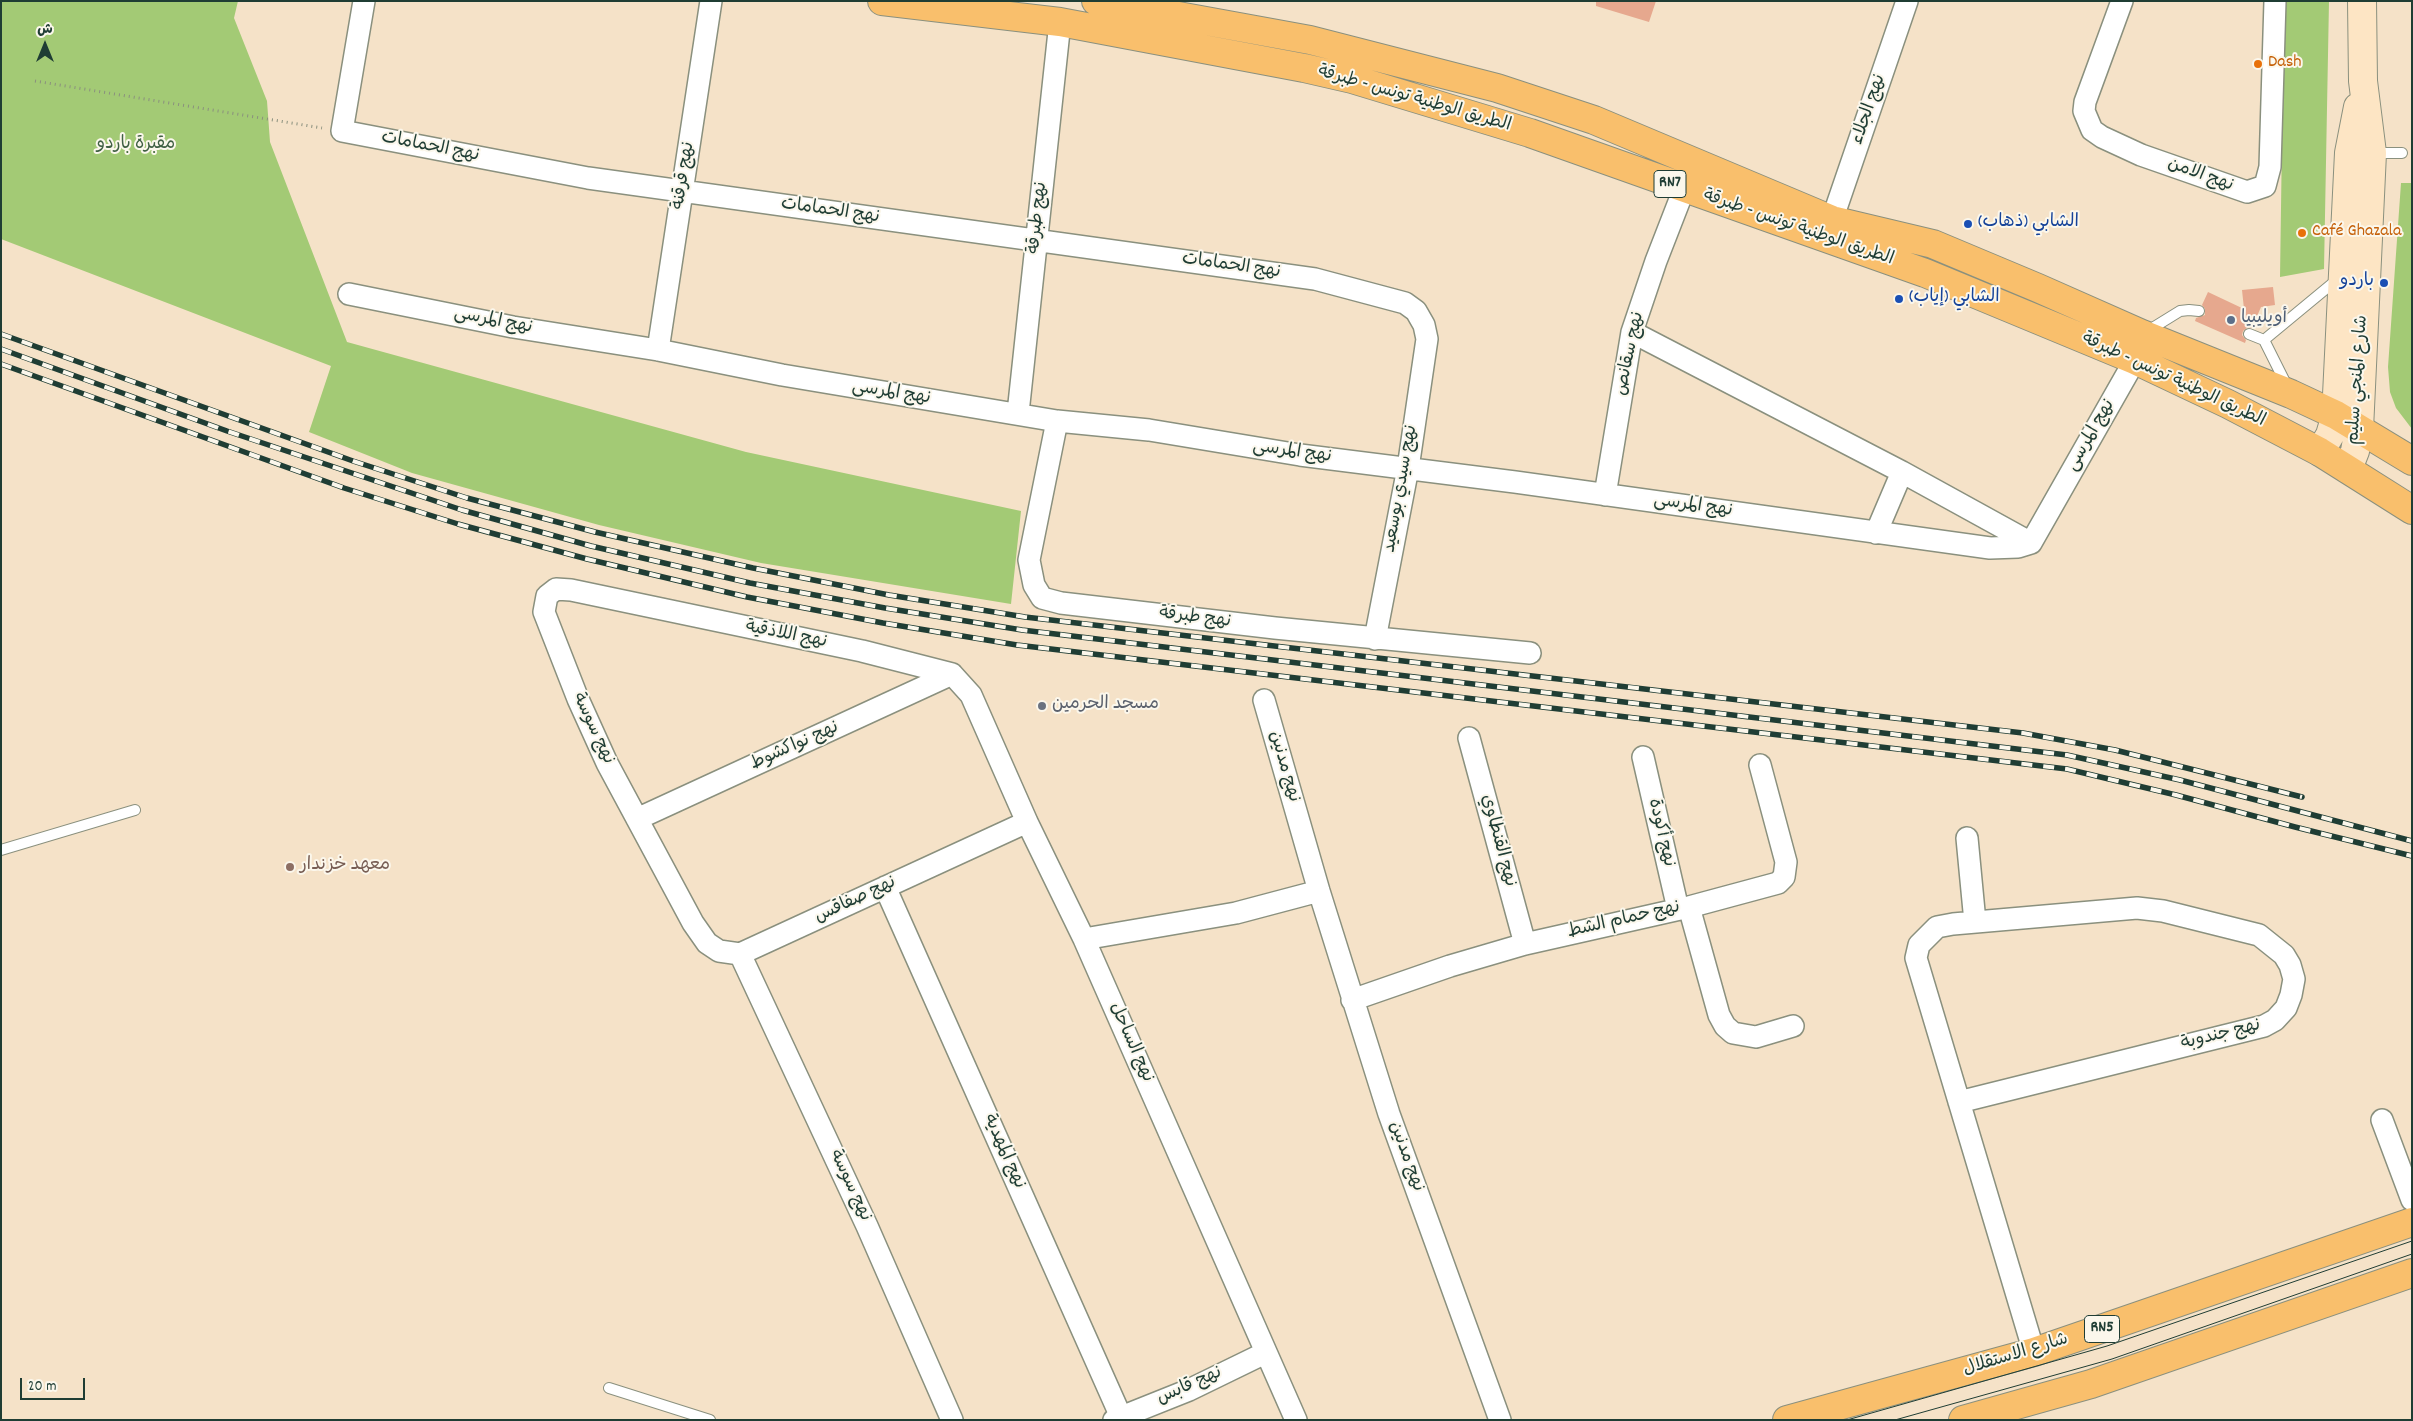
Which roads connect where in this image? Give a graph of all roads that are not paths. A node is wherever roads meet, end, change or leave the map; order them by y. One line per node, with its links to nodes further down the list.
1 (364, 1): 13 (street, نهج الحمامات)
2 (711, 1): 13 (street, نهج قرقنة)
3 (882, 1): 9 (main road, الطريق الوطنية تونس - طبرقة / RN7)
4 (1096, 1): 14 (main road, الطريق الوطنية تونس - طبرقة / RN7)
5 (1907, 1): 14 (street, نهج الجلاء)
6 (2122, 1): 7 (street, نهج الامن)
7 (2274, 1)
8 (2362, 1): 10 (main road, شارع المنجي سليم)
9 (1060, 22): 12 (main road, الطريق الوطنية تونس - طبرقة / RN7); 15 (street, نهج طبرقة)
10 (2360, 153): 11 (lane); 16 (main road, شارع المنجي سليم); 29 (main road, شارع المنجي سليم)
11 (2402, 154)
12 (1684, 189): 19 (street, نهج سقانص); 25 (main road, الطريق الوطنية تونس - طبرقة / RN7)
13 (683, 191): 15 (street, نهج الحمامات); 24 (street, نهج قرقنة)
14 (1832, 220): 20 (main road, الطريق الوطنية تونس - طبرقة / RN7)
15 (1036, 240): 22 (street, نهج الحمامات); 27 (street, نهج طبرقة)
16 (2341, 276): 23 (lane); 29 (main road, شارع المنجي سليم)
17 (349, 294): 24 (street, نهج المرسى)
18 (2199, 311): 20 (lane)
19 (1632, 332): 34 (street); 35 (street, نهج سقانص)
20 (2142, 334): 26 (main road, الطريق الوطنية تونس - طبرقة / RN7)
21 (2249, 334): 23 (lane)
22 (1427, 339): 32 (street, نهج سيدي بوسعيد)
23 (2264, 340): 26 (lane)
24 (658, 350): 27 (street, نهج المرسى)
25 (2135, 360): 30 (main road, الطريق الوطنية تونس - طبرقة / RN7); 38 (street, نهج المرسى)
26 (2291, 394): 29 (main road, الطريق الوطنية تونس - طبرقة / RN7)
27 (1018, 413): 28 (street, نهج المرسى)
28 (1057, 421): 32 (street, نهج المرسى); 40 (street, نهج طبرقة)
29 (2347, 422): 30 (main road, شارع المنجي سليم); 31 (main road, الطريق الوطنية تونس - طبرقة / RN7); 33 (main road, شارع المنجي سليم)
30 (2320, 452): 33 (main road, الطريق الوطنية تونس - طبرقة / RN7)
31 (2412, 461)
32 (1408, 468): 35 (street, نهج المرسى); 40 (street, نهج سيدي بوسعيد)
33 (2348, 469): 36 (main road, الطريق الوطنية تونس - طبرقة / RN7)
34 (1902, 472): 37 (street); 38 (street)
35 (1605, 495): 37 (street, نهج المرسى)
36 (2412, 510)
37 (1876, 533): 38 (street, نهج المرسى)
38 (2031, 543)
39 (619, 601): 42 (street, نهج اللاذقية); 48 (street, نهج سوسة)
40 (1374, 639): 41 (street, نهج طبرقة)
41 (1530, 653)
42 (952, 674): 48 (street, نهج نواكشوط); 49 (street, نهج الساحل)
43 (1264, 700): 53 (street, نهج مدنين)
44 (1469, 738): 57 (street, نهج القنطاوي)
45 (1643, 757): 54 (street, نهج أكودة)
46 (1760, 764): 54 (street, نهج حمام الشط)
47 (135, 810): 51 (lane)
48 (637, 819): 58 (street, نهج سوسة)
49 (1027, 822): 52 (street, نهج صفاقس); 56 (street, نهج الساحل)
50 (1967, 838): 55 (street)
51 (1, 850)
52 (885, 888): 58 (street, نهج صفاقس); 69 (street, نهج المهدية)
53 (1319, 891): 56 (street); 59 (street, نهج مدنين)
54 (1683, 908): 57 (street, نهج حمام الشط); 60 (street, نهج أكودة)
55 (1975, 922): 61 (street, نهج جندوبة); 61 (street, نهج جندوبة)
56 (1084, 940): 67 (street, نهج الساحل)
57 (1525, 944): 59 (street, نهج حمام الشط)
58 (740, 954): 71 (street, نهج سوسة)
59 (1352, 1000): 73 (street, نهج مدنين)
60 (1793, 1026)
61 (1959, 1102): 66 (street, نهج جندوبة)
62 (2382, 1120): 63 (street)
63 (2412, 1200)
64 (2412, 1222): 66 (main road, شارع الاستقلال / RN5)
65 (2412, 1273): 75 (main road)
66 (2034, 1352): 74 (main road, شارع الاستقلال / RN5)
67 (1266, 1353): 69 (street, نهج قابس); 72 (street, نهج الساحل)
68 (609, 1388): 70 (lane)
69 (1118, 1418)
70 (710, 1420)
71 (952, 1420)
72 (1296, 1420)
73 (1500, 1420)
74 (1787, 1420)
75 (1963, 1420)

